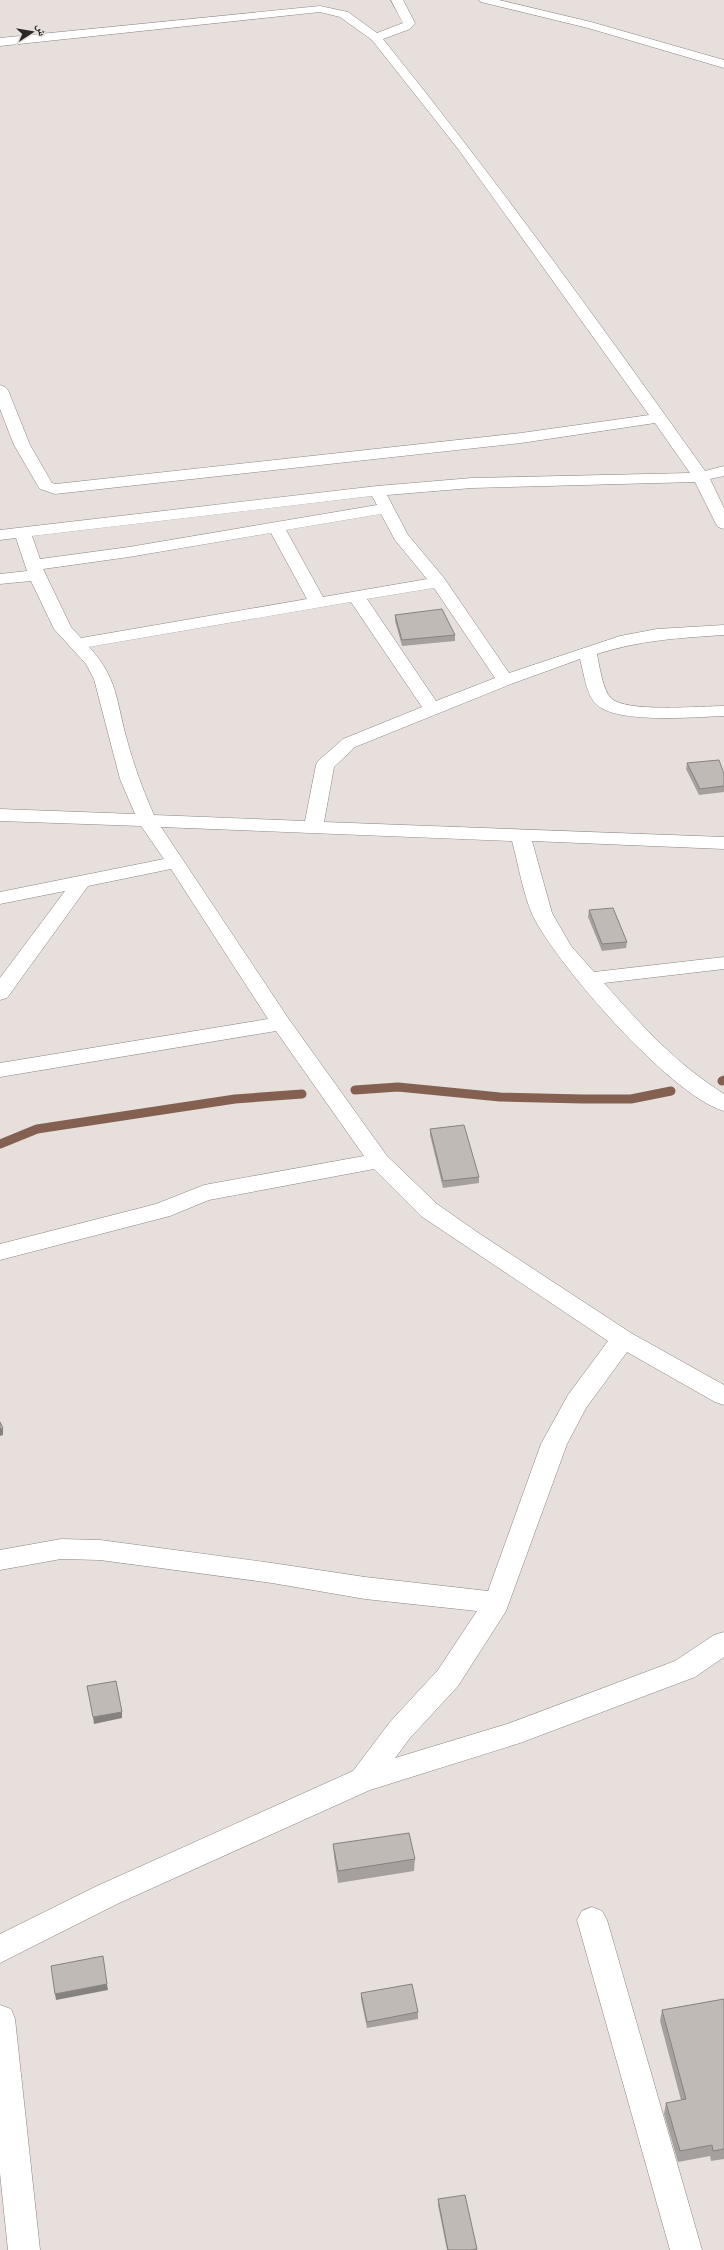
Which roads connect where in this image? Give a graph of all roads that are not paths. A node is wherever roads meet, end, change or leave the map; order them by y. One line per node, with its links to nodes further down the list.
1 (397, 0): 3 (street)
2 (485, 0): 5 (street)
3 (376, 38): 4 (street); 7 (street)
4 (0, 42)
5 (724, 64)
6 (0, 390): 7 (street)
7 (660, 418): 9 (street)
8 (724, 471): 9 (street)
9 (701, 477): 10 (street); 12 (street)
10 (377, 491): 11 (street); 14 (street)
11 (387, 508): 13 (street); 18 (street)
12 (724, 524)
13 (276, 528): 16 (street); 20 (street)
14 (22, 532): 15 (street); 16 (street)
15 (0, 535)
16 (36, 570): 17 (street); 22 (street)
17 (0, 578)
18 (438, 582): 19 (street); 24 (street)
19 (356, 596): 20 (street); 25 (street)
20 (318, 603): 22 (street)
21 (724, 630): 23 (street)
22 (75, 644): 28 (street)
23 (587, 651): 24 (street); 26 (street)
24 (505, 680): 25 (street)
25 (432, 709): 29 (street)
26 (724, 711)
27 (0, 815): 28 (street)
28 (146, 819): 29 (street); 32 (street)
29 (314, 826): 30 (street)
30 (520, 834): 31 (street); 36 (street)
31 (724, 843)
32 (176, 862): 33 (street); 38 (street)
33 (81, 882): 34 (street); 37 (street)
34 (0, 898)
35 (724, 963): 36 (street)
36 (589, 978): 40 (street)
37 (0, 993)
38 (281, 1023): 39 (street); 41 (street)
39 (0, 1070)
40 (724, 1104)
41 (379, 1161): 42 (street); 43 (street)
42 (0, 1252)
43 (623, 1339): 44 (street); 46 (street)
44 (724, 1396)
45 (0, 1560): 46 (street)
46 (497, 1603): 48 (street)
47 (724, 1643): 48 (street)
48 (363, 1780): 50 (street)
49 (592, 1920): 53 (street)
50 (0, 1949)
51 (0, 2018): 52 (street)
52 (24, 2250)
53 (686, 2250)

